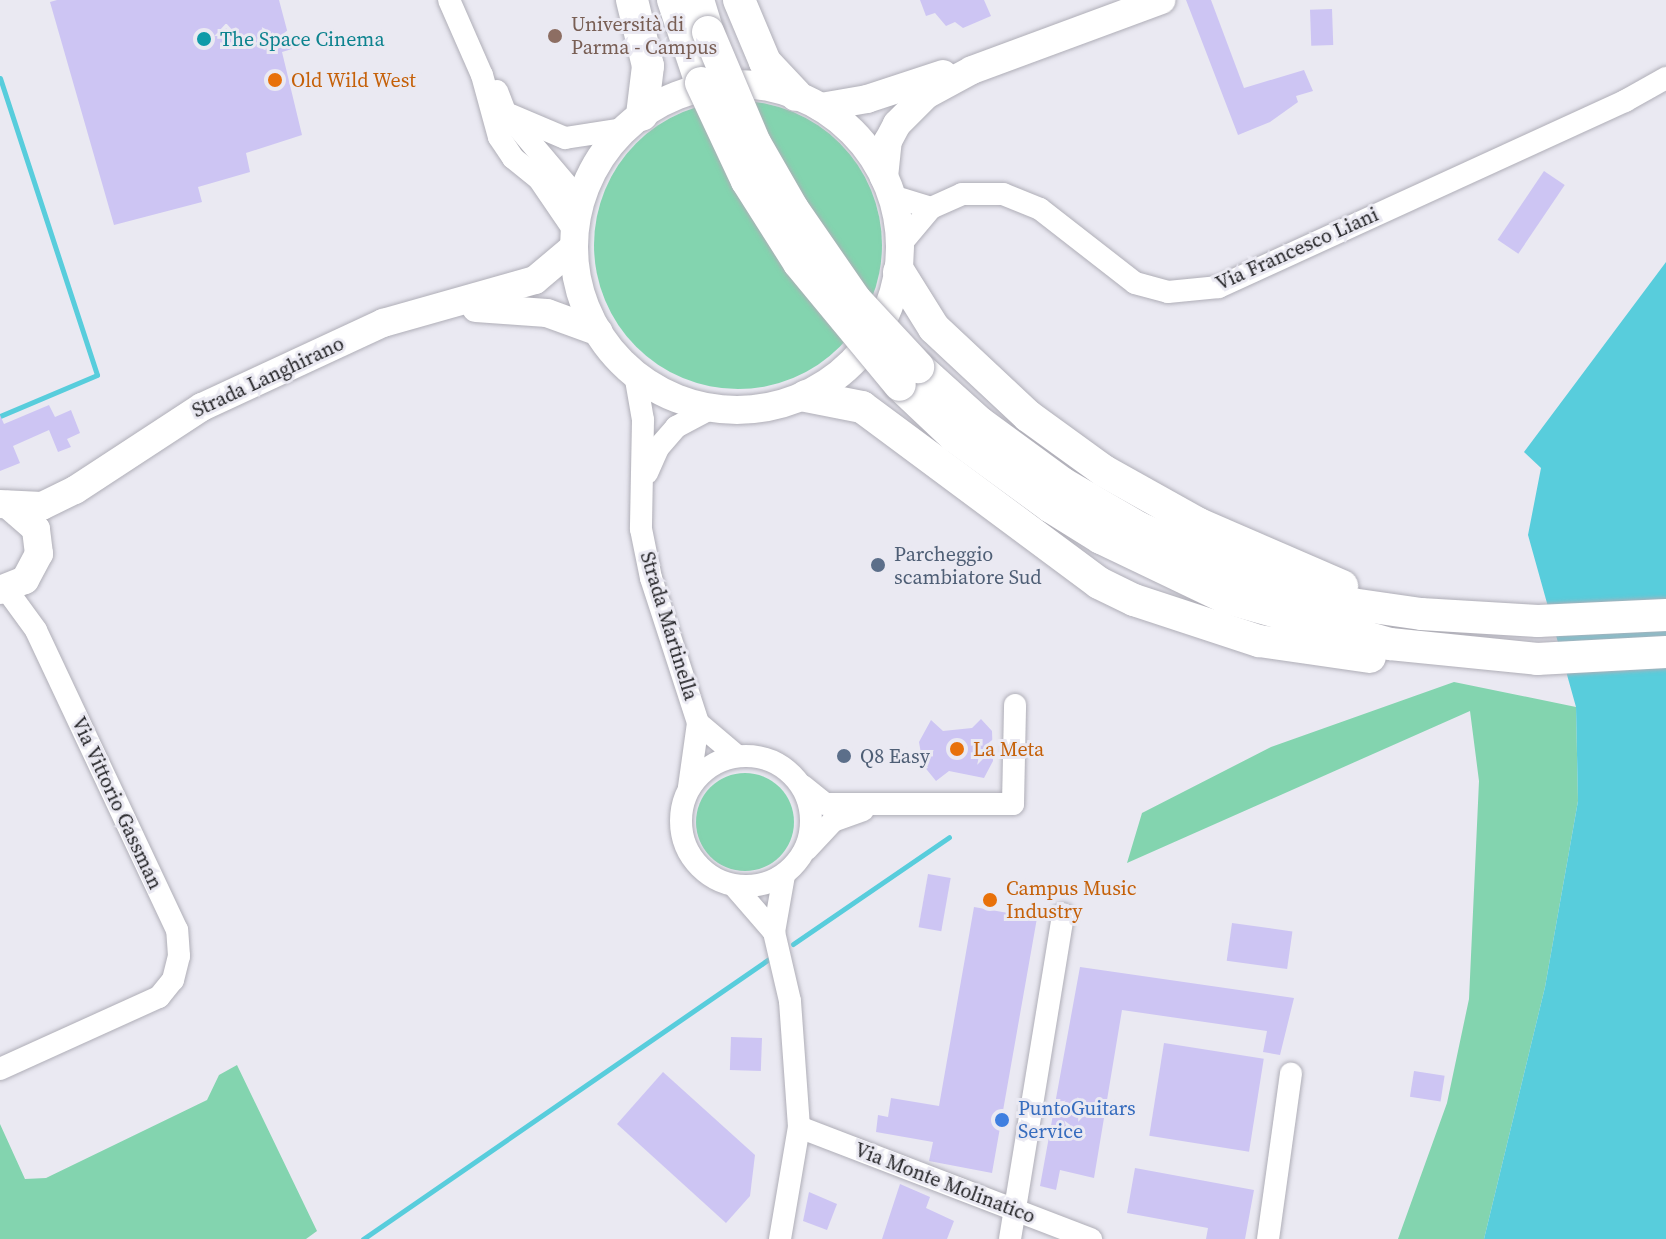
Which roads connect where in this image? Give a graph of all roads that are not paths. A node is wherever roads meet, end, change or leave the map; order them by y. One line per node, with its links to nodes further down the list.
1 (449, 0): 17 (street)
2 (462, 0): 12 (street)
3 (632, 0): 13 (highway)
4 (673, 0): 8 (highway)
5 (698, 0): 8 (highway)
6 (739, 0): 11 (highway)
7 (1161, 0): 9 (main road, Strada Langhirano)
8 (696, 36): 22 (highway, bridge); 22 (highway, bridge)
9 (972, 70): 11 (main road, Strada Langhirano); 14 (main road, Strada Langhirano)
10 (1666, 78): 16 (street, Via Francesco Liani)
11 (808, 101): 13 (main road, Strada Langhirano); 14 (main road, Strada Langhirano)
12 (505, 112): 13 (street); 15 (street)
13 (633, 122): 15 (main road, Strada Langhirano)
14 (888, 186): 16 (street); 18 (main road, Strada Langhirano)
15 (581, 202): 17 (main road, Strada Langhirano)
16 (931, 208): 18 (street, Via Francesco Liani)
17 (575, 239): 19 (main road, Strada Langhirano); 20 (main road, Strada Langhirano)
18 (900, 258): 23 (main road, Strada Langhirano); 31 (highway)
19 (435, 308): 20 (main road, Strada Langhirano); 25 (main road, Strada Langhirano)
20 (599, 332): 21 (main road, Strada Langhirano)
21 (635, 374): 24 (main road, Strada Langhirano); 26 (street, Strada Martinella)
22 (909, 376): 31 (highway); 34 (highway)
23 (806, 396): 24 (main road, Strada Langhirano); 34 (highway)
24 (712, 408): 26 (street, Strada Martinella)
25 (110, 467): 27 (main road, Strada Langhirano); 28 (main road, Strada Langhirano)
26 (643, 482): 36 (street, Strada Martinella)
27 (4, 505): 28 (main road, Strada Langhirano)
28 (36, 562): 29 (main road, Strada Langhirano); 32 (street, Via Vittorio Gassman)
29 (3, 590): 32 (street, Via Vittorio Gassman)
30 (1666, 615): 31 (highway)
31 (1505, 620)
32 (36, 630): 46 (street, Via Vittorio Gassman)
33 (1666, 652): 34 (highway)
34 (1491, 657)
35 (1015, 705): 40 (street, Strada Martinella)
36 (698, 723): 37 (street, Strada Martinella); 39 (street, Strada Martinella)
37 (737, 756): 38 (street, Strada Martinella); 39 (street)
38 (798, 782): 40 (street, Strada Martinella); 41 (street)
39 (689, 787): 43 (street, Strada Martinella)
40 (875, 805): 41 (street)
41 (804, 852): 42 (street)
42 (784, 875): 43 (street); 45 (street, Strada Martinella)
43 (735, 887): 45 (street, Strada Martinella)
44 (1063, 914): 49 (street)
45 (774, 932): 48 (street, Strada Martinella)
46 (0, 1069)
47 (1291, 1074): 53 (street)
48 (799, 1127): 49 (street, Via Monte Molinatico); 50 (street, Strada Martinella)
49 (1014, 1210): 51 (street); 52 (street, Via Monte Molinatico)
50 (780, 1239)
51 (1010, 1239)
52 (1091, 1239)
53 (1268, 1239)

